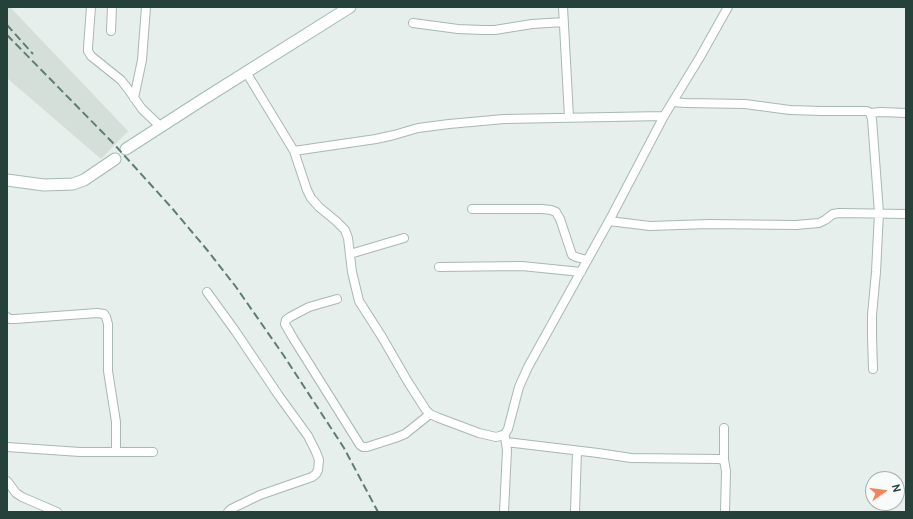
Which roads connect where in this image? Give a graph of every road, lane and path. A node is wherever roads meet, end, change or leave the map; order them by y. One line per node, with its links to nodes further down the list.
1 (91, 7): 11 (street)
2 (112, 7): 9 (street)
3 (146, 7): 11 (street)
4 (350, 7): 10 (street)
5 (563, 7): 7 (street)
6 (728, 7): 12 (street)
7 (564, 22): 8 (street); 16 (street)
8 (413, 23)
9 (111, 31)
10 (246, 72): 17 (street); 19 (street)
11 (134, 98): 17 (street)
12 (673, 102): 14 (street); 15 (street)
13 (906, 113): 14 (street)
14 (870, 114): 23 (street)
15 (664, 116): 16 (street); 25 (street)
16 (569, 118): 19 (street)
17 (161, 127): 18 (street)
18 (126, 149)
19 (294, 151): 27 (street)
20 (115, 159): 21 (street)
21 (7, 180)
22 (472, 209): 28 (street)
23 (878, 213): 24 (street); 25 (street); 34 (street)
24 (906, 214)
25 (609, 220): 28 (street)
26 (404, 238): 27 (street)
27 (350, 254): 35 (street)
28 (587, 260): 30 (street)
29 (438, 267): 30 (street)
30 (581, 272): 37 (street)
31 (207, 292): 45 (street)
32 (337, 299): 35 (street)
33 (7, 317): 40 (street)
34 (873, 370)
35 (430, 414): 37 (street)
36 (724, 428): 42 (street)
37 (505, 438): 39 (street); 46 (street)
38 (7, 447): 40 (street)
39 (577, 451): 42 (street); 47 (street)
40 (116, 452): 41 (street)
41 (153, 452)
42 (724, 460): 48 (street)
43 (7, 481): 44 (street)
44 (57, 512)
45 (228, 512)
46 (504, 512)
47 (575, 512)
48 (725, 512)

